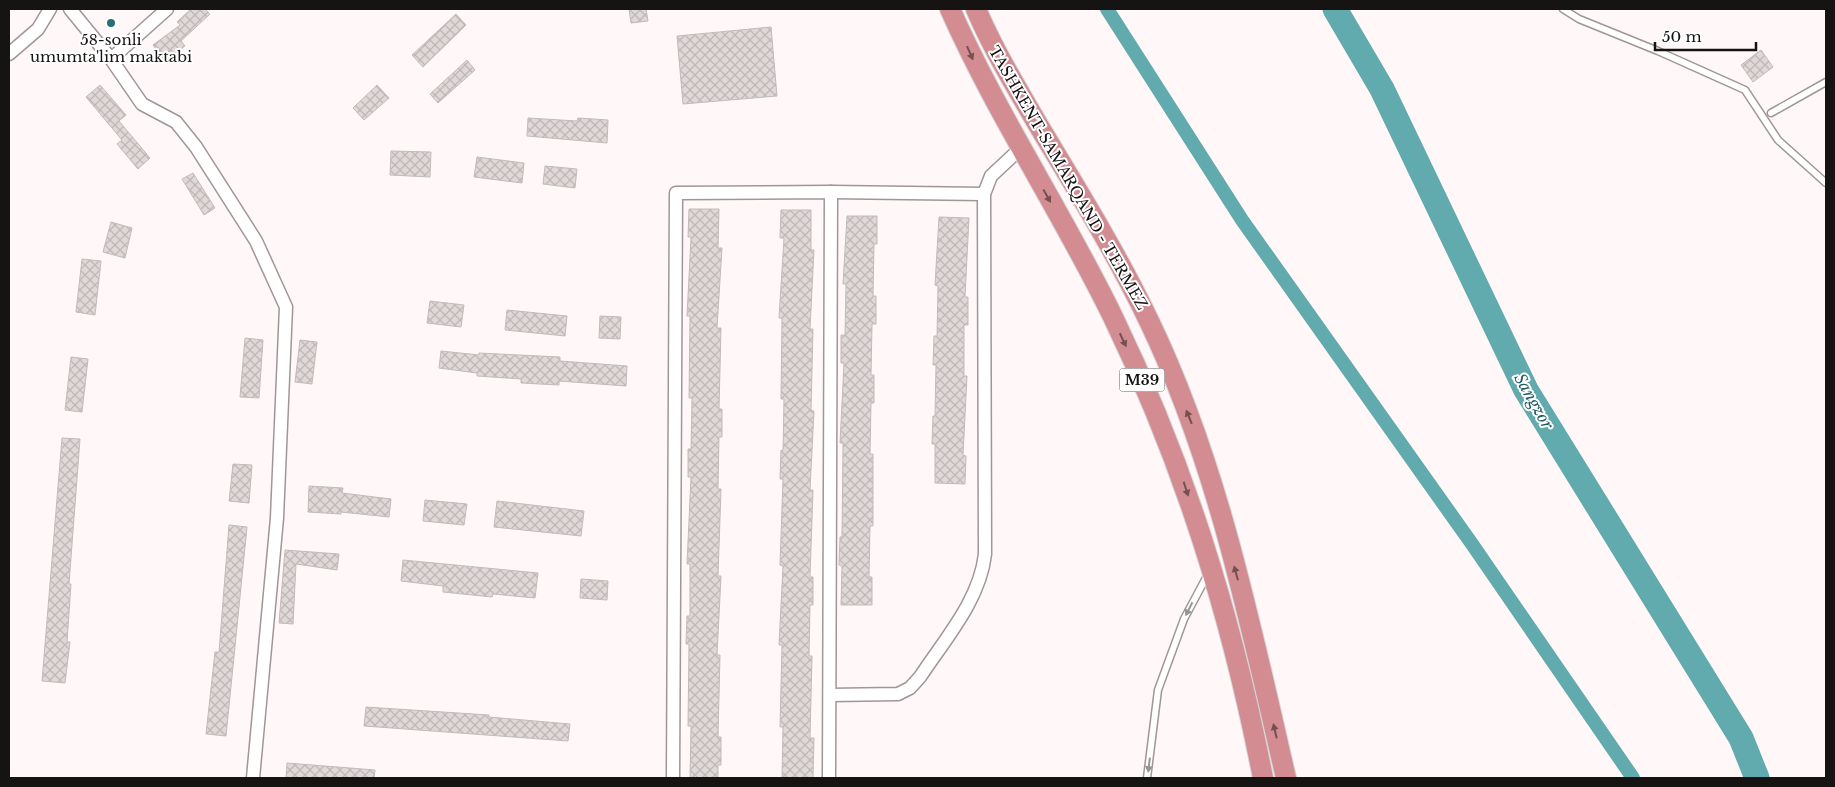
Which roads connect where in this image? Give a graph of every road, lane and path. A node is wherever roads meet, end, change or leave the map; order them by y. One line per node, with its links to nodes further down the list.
1 (50, 9): 7 (street)
2 (70, 9): 8 (street)
3 (167, 9): 8 (street)
4 (950, 9): 11 (highway, TASHKENT-SAMARQAND - TERMEZ / M39, one-way to 11)
5 (976, 9): 15 (highway, TASHKENT-SAMARQAND - TERMEZ / M39)
6 (1563, 9): 12 (lane)
7 (9, 54)
8 (111, 59): 19 (street)
9 (1826, 82): 10 (lane)
10 (1771, 113)
11 (1021, 148): 14 (street); 16 (highway, TASHKENT-SAMARQAND - TERMEZ / M39, one-way to 16)
12 (1826, 183)
13 (831, 192): 14 (street); 18 (street); 20 (street)
14 (984, 194): 18 (street)
15 (1113, 252): 16 (highway); 24 (highway, TASHKENT-SAMARQAND - TERMEZ / M39, one-way to 15)
16 (1087, 269): 17 (highway, TASHKENT-SAMARQAND - TERMEZ / M39, one-way to 17)
17 (1212, 566): 22 (lane, one-way to 22); 23 (highway, TASHKENT-SAMARQAND - TERMEZ / M39)
18 (830, 695): 21 (street)
19 (253, 778)
20 (672, 778)
21 (829, 778)
22 (1147, 778)
23 (1263, 778)
24 (1286, 778)

